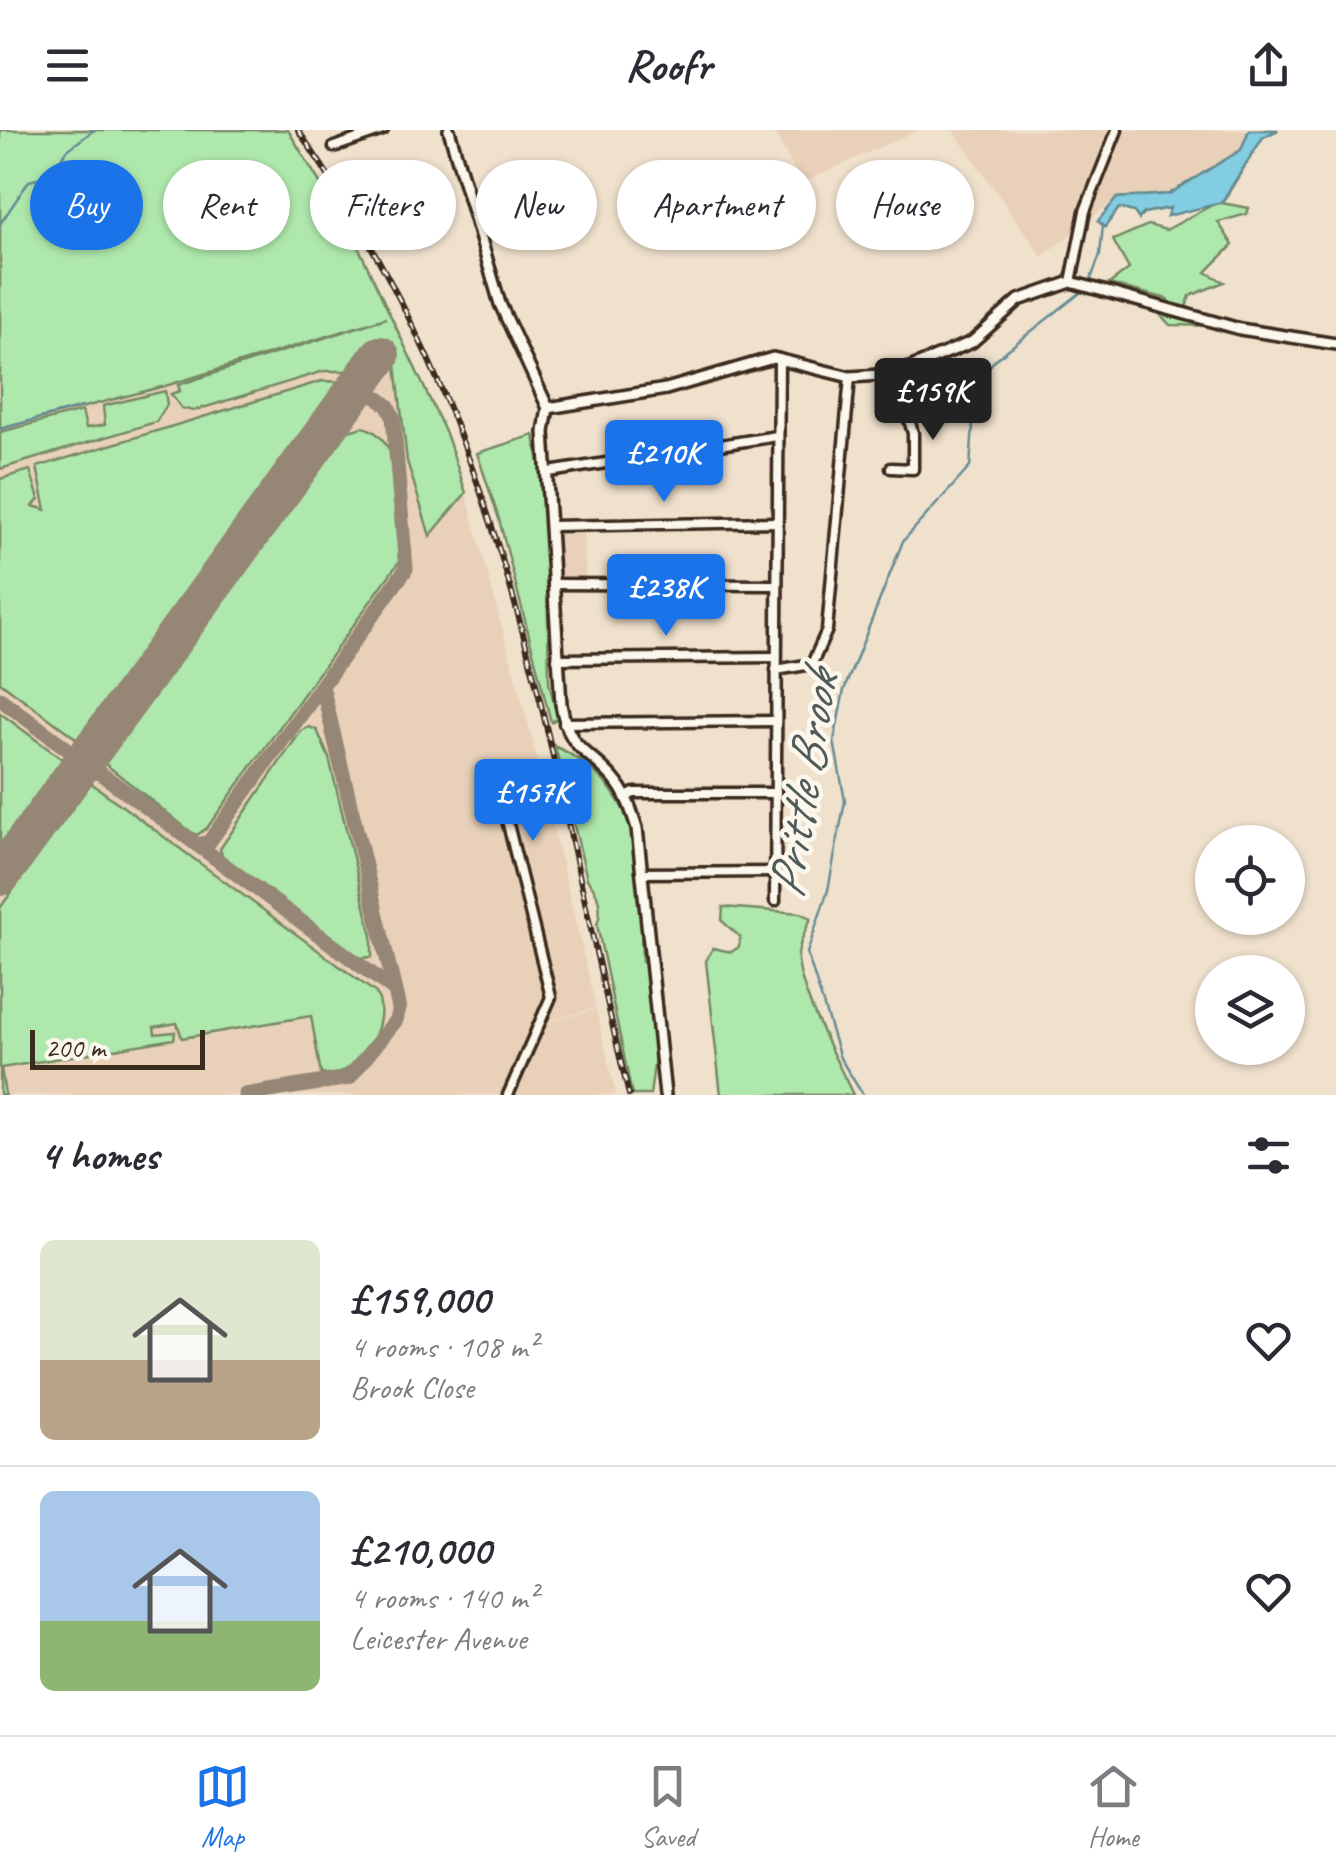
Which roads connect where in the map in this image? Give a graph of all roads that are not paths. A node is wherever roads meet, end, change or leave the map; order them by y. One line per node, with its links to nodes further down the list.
1 (383, 130): 4 (street)
2 (449, 130): 10 (street)
3 (1116, 130): 5 (street)
4 (334, 147)
5 (1076, 282): 6 (street); 8 (street)
6 (1336, 344)
7 (780, 360): 9 (street); 10 (street); 11 (street)
8 (895, 374): 9 (street); 12 (street)
9 (850, 377): 20 (street)
10 (548, 408): 13 (street)
11 (777, 436): 13 (street); 14 (street)
12 (891, 468)
13 (549, 472): 15 (street)
14 (777, 522): 15 (street); 17 (street)
15 (551, 526): 16 (street)
16 (553, 584): 17 (street); 19 (street)
17 (776, 585): 18 (street)
18 (775, 656): 19 (street); 20 (street)
19 (557, 658): 22 (street)
20 (776, 670): 21 (street)
21 (774, 721): 22 (street); 23 (street)
22 (564, 724): 24 (street)
23 (776, 793): 24 (street); 26 (street)
24 (626, 797): 27 (street)
25 (502, 800): 29 (street)
26 (776, 872): 27 (street); 28 (street)
27 (644, 873): 30 (street)
28 (775, 900)
29 (508, 1095)
30 (666, 1095)

